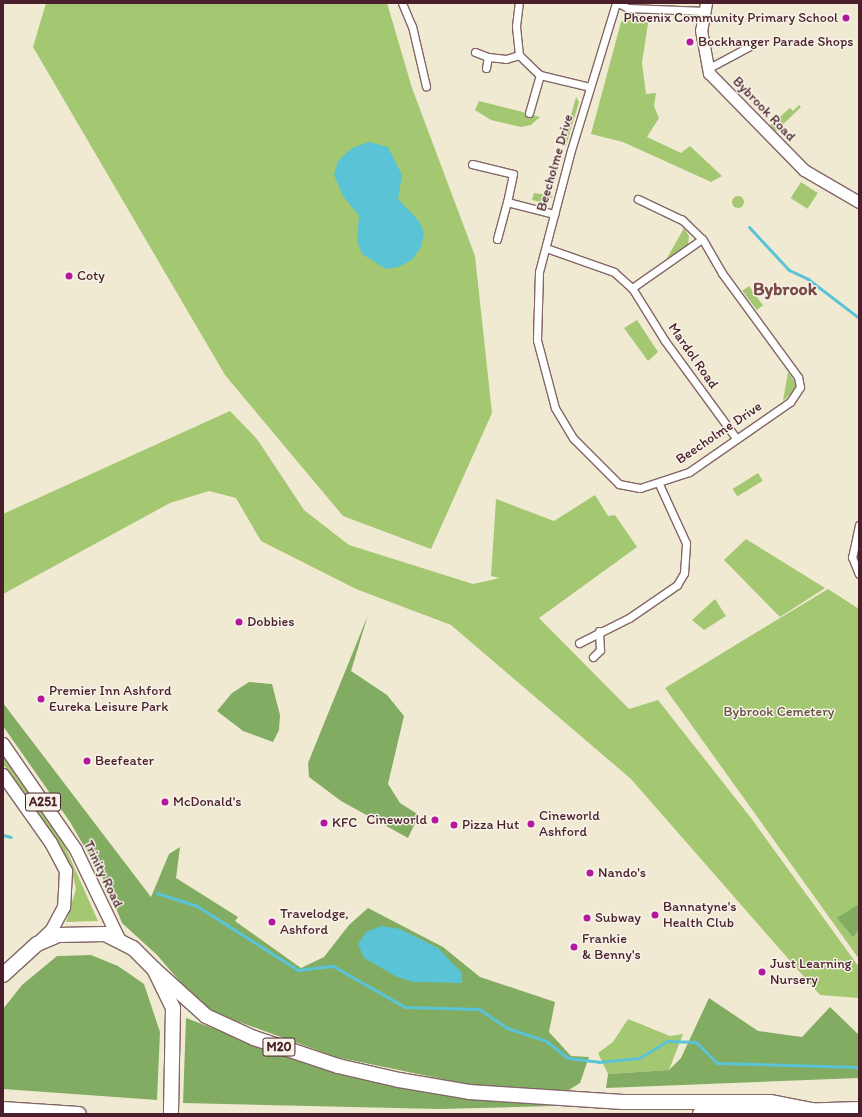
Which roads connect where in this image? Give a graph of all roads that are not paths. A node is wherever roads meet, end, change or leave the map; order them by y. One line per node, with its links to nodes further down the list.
1 (402, 3): 12 (street)
2 (519, 3): 7 (street)
3 (617, 3): 4 (street); 13 (street, Beecholme Drive)
4 (706, 7): 10 (street)
5 (752, 45): 10 (street)
6 (475, 52): 8 (street)
7 (519, 55): 8 (street); 11 (street)
8 (488, 57): 9 (street)
9 (486, 68)
10 (707, 69): 18 (street, Bybrook Road)
11 (540, 75): 13 (street); 14 (street)
12 (426, 86)
13 (590, 87): 19 (street, Beecholme Drive)
14 (529, 112)
15 (472, 164): 17 (street)
16 (638, 199): 21 (street, Beecholme Drive)
17 (507, 202): 19 (street); 20 (street)
18 (859, 202)
19 (554, 214): 22 (street, Beecholme Drive)
20 (497, 239)
21 (702, 239): 23 (street); 24 (street, Beecholme Drive)
22 (546, 248): 23 (street, Mardol Road); 25 (street, Beecholme Drive)
23 (632, 288): 24 (street, Mardol Road)
24 (736, 438): 25 (street, Beecholme Drive)
25 (659, 484): 28 (street)
26 (859, 525): 27 (street)
27 (859, 574)
28 (599, 631): 29 (street); 30 (street)
29 (579, 643)
30 (593, 657)
31 (3, 744): 33 (main road, Trinity Road / A251)
32 (3, 775): 34 (main road, A251)
33 (119, 939): 34 (highway); 35 (highway)
34 (37, 944): 36 (highway)
35 (154, 969): 39 (highway, M20); 41 (highway)
36 (3, 975)
37 (3, 1109): 40 (highway)
38 (859, 1109): 39 (highway, M20)
39 (812, 1110): 42 (highway, M20)
40 (79, 1114)
41 (171, 1114)
42 (700, 1114)

